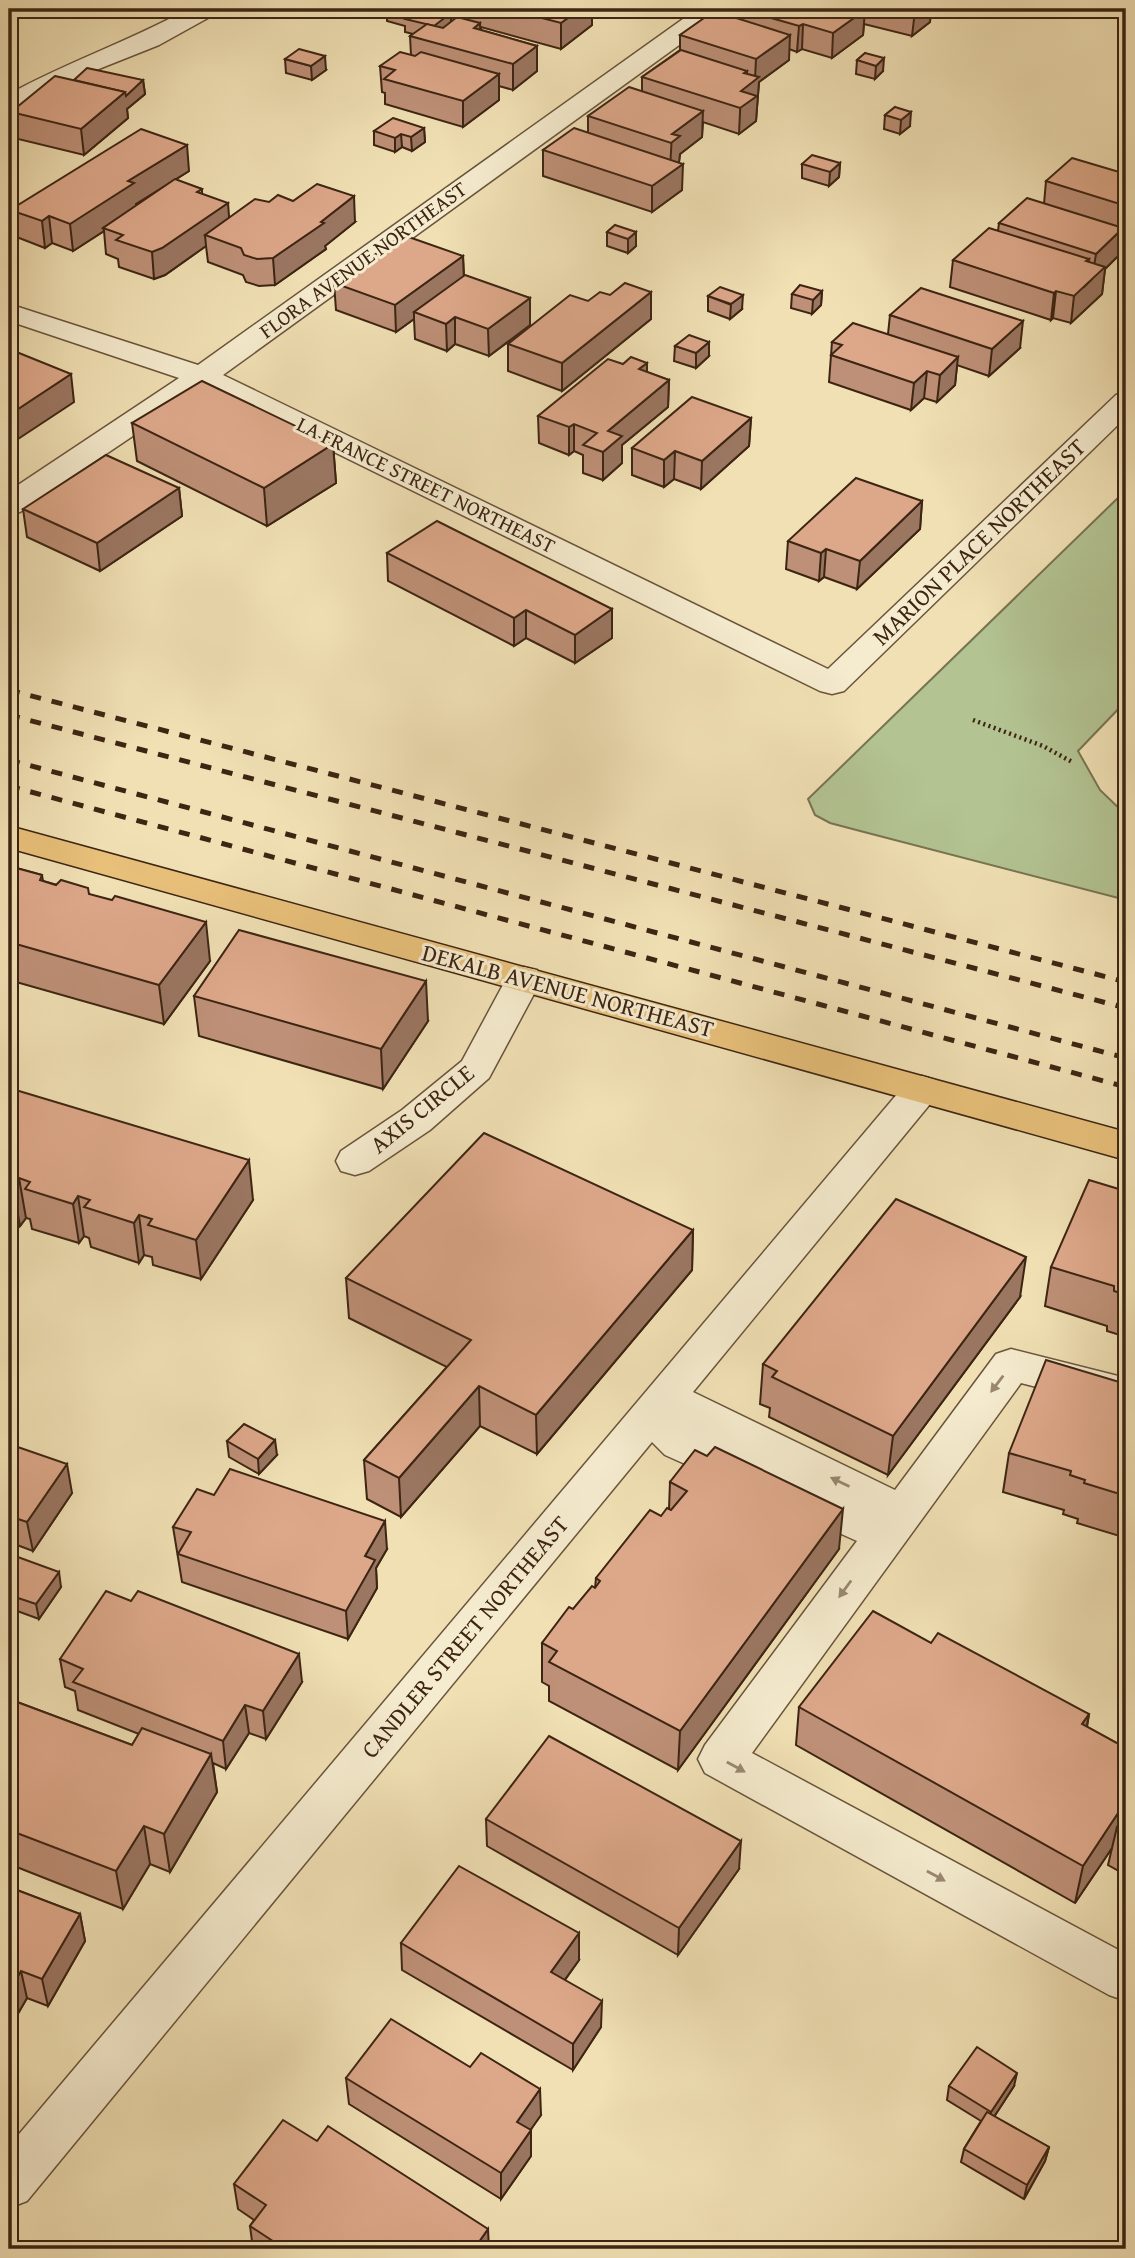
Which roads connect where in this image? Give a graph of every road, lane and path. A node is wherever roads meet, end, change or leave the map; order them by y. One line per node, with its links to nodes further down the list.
1 (206, 9): 3 (street)
2 (713, 9): 5 (street, FLORA AVENUE NORTHEAST)
3 (9, 105)
4 (9, 312): 5 (street, LA FRANCE STREET NORTHEAST)
5 (202, 376): 7 (street, FLORA AVENUE NORTHEAST); 8 (street, LA FRANCE STREET NORTHEAST)
6 (1126, 401): 8 (street, MARION PLACE NORTHEAST)
7 (9, 505)
8 (832, 684)
9 (973, 720): 10 (path)
10 (1074, 763)
11 (12, 841): 12 (main road, DEKALB AVENUE NORTHEAST)
12 (524, 979): 13 (main road, DEKALB AVENUE NORTHEAST); 15 (street, AXIS CIRCLE)
13 (922, 1089): 14 (main road, DEKALB AVENUE NORTHEAST); 17 (street, CANDLER STREET NORTHEAST)
14 (1126, 1146)
15 (355, 1161)
16 (1126, 1394): 18 (street, one-way to 18)
17 (658, 1405): 18 (street); 20 (street, CANDLER STREET NORTHEAST)
18 (893, 1523): 19 (street, one-way to 19)
19 (1126, 1979)
20 (9, 2184)

